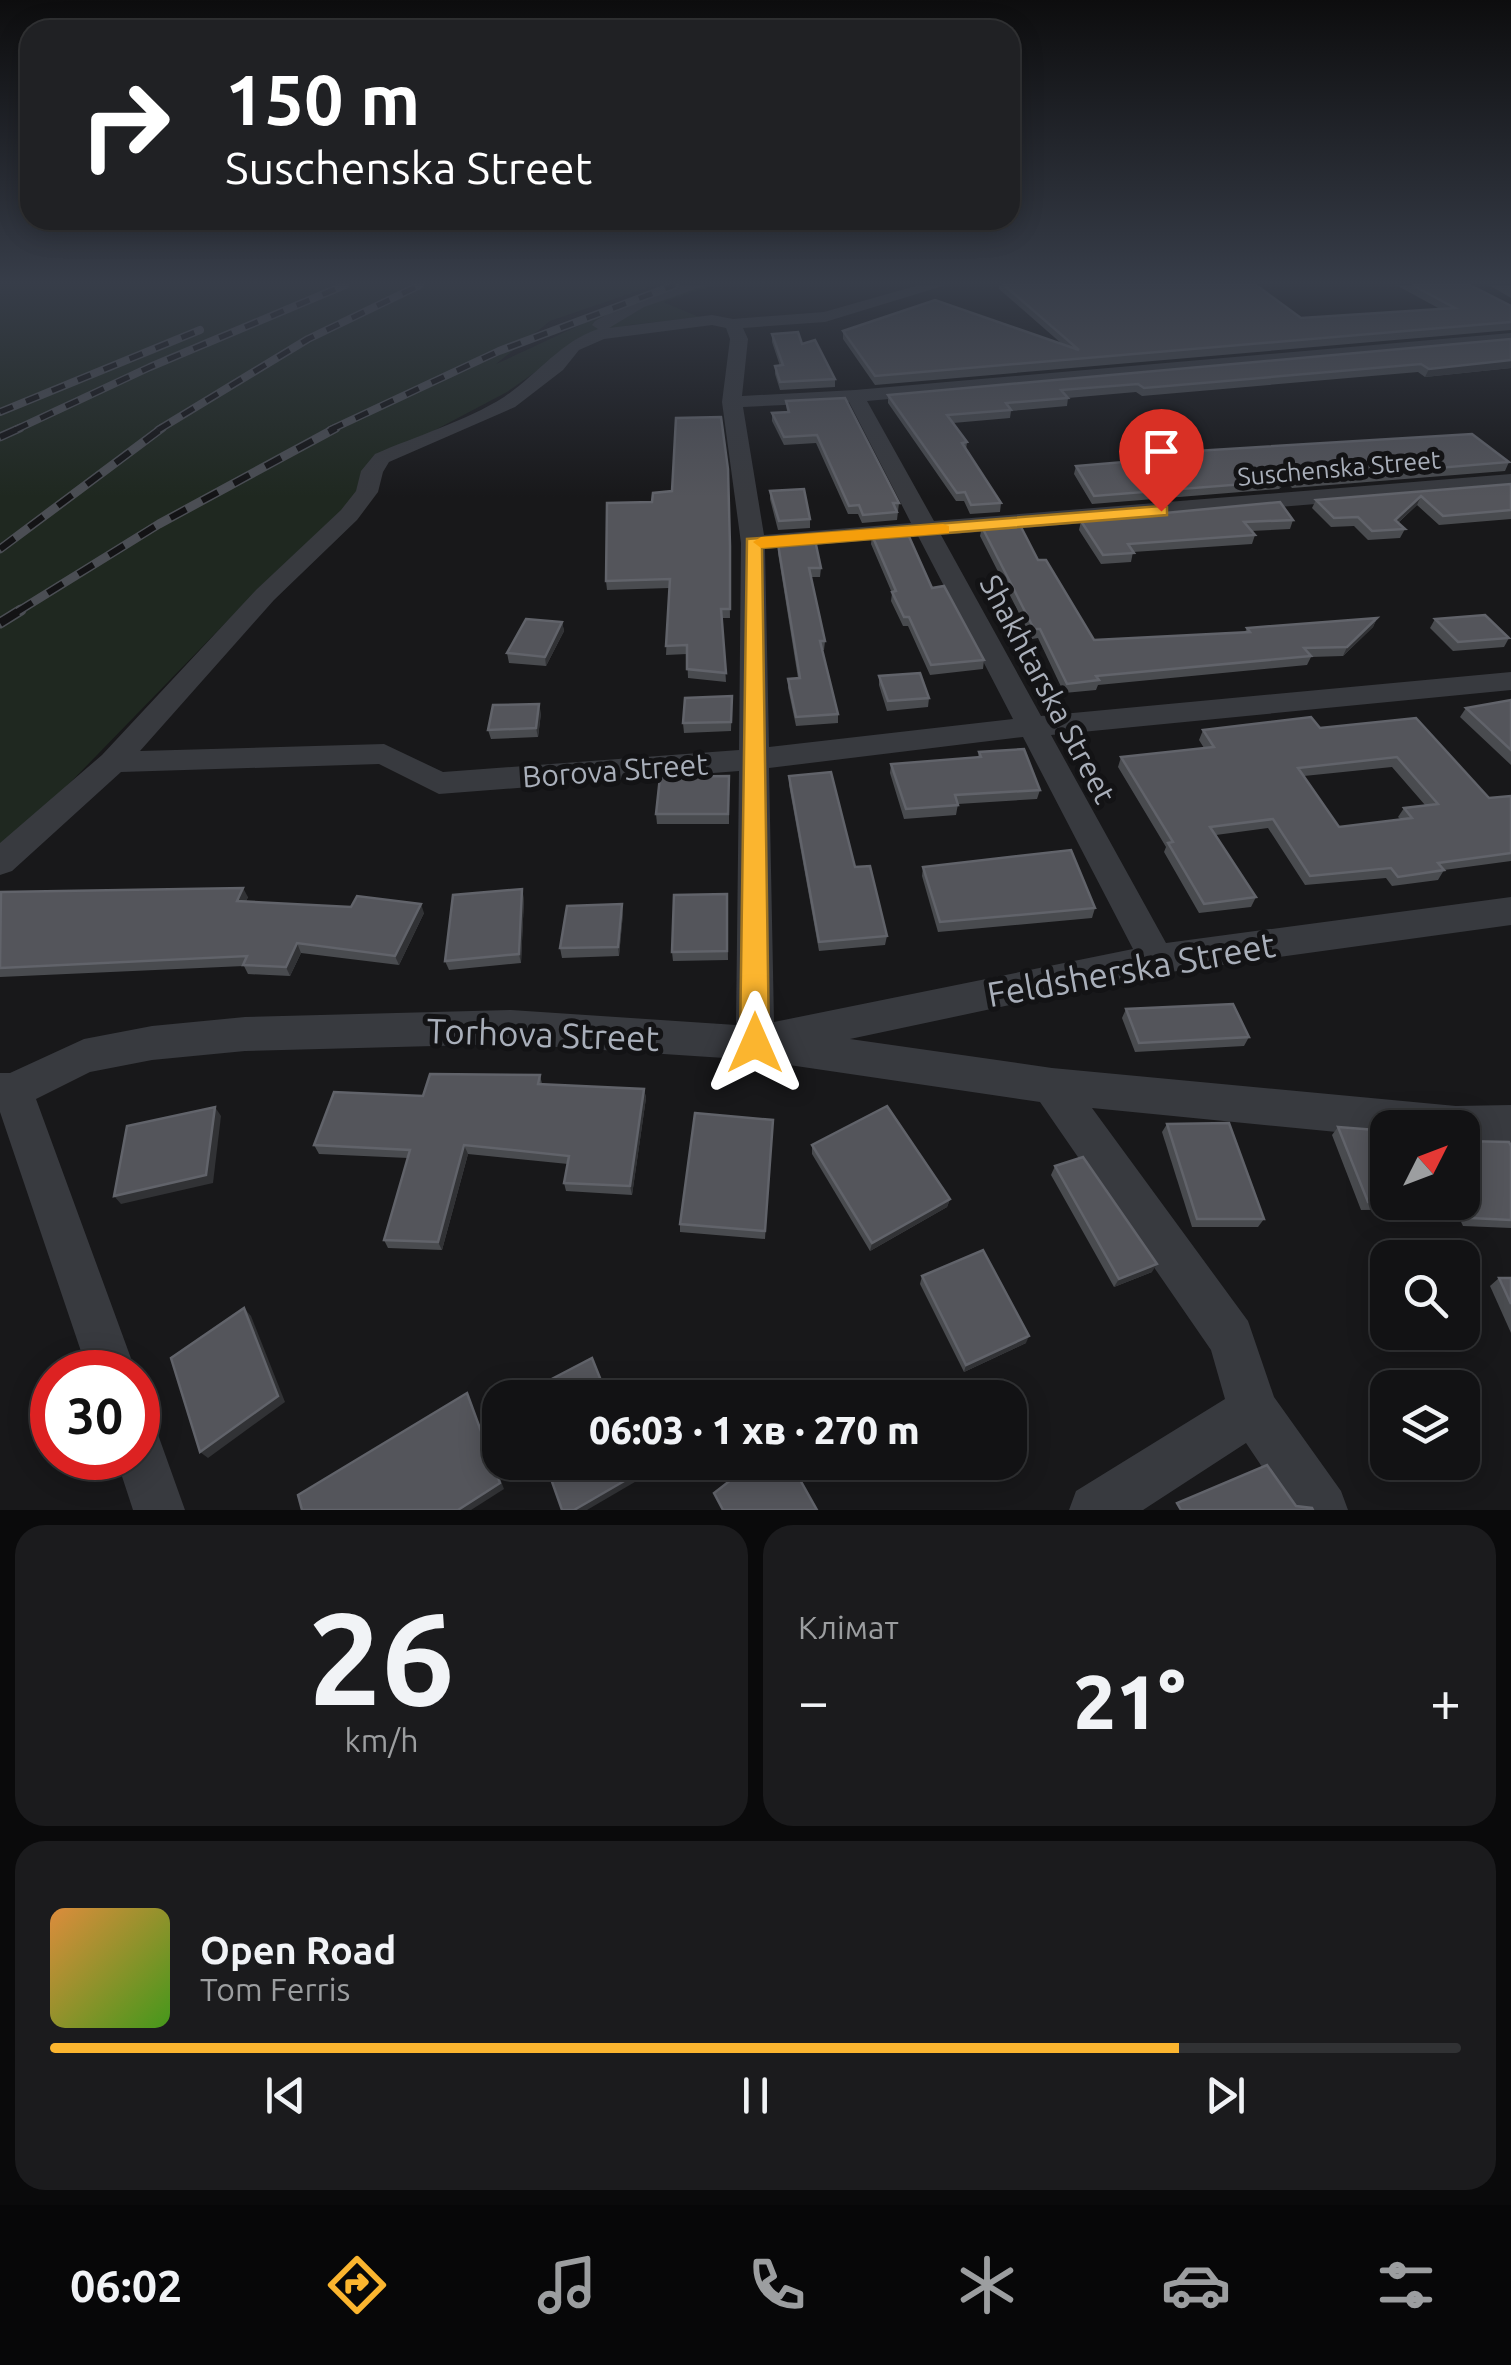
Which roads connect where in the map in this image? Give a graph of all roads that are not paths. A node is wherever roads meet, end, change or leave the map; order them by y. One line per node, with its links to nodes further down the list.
1 (565, 355): 12 (street)
2 (737, 355): 5 (street)
3 (1313, 355): 4 (street)
4 (854, 396): 5 (street); 7 (street, Shakhtarska Street)
5 (732, 402): 8 (street)
6 (1511, 481): 7 (street, Suschenska Street)
7 (928, 531): 8 (street, Suschenska Street); 10 (street, Shakhtarska Street)
8 (753, 543): 11 (street)
9 (1511, 681): 10 (street, Borova Street)
10 (1029, 727): 11 (street, Borova Street); 15 (street, Shakhtarska Street)
11 (755, 760): 12 (street, Borova Street); 16 (street)
12 (113, 762): 13 (street)
13 (0, 862)
14 (1511, 912): 15 (street, Feldsherska Street)
15 (1156, 958): 16 (street, Feldsherska Street)
16 (755, 1043): 17 (street, Torhova Street); 18 (street, Torhova Street)
17 (1052, 1086): 19 (street, Torhova Street); 21 (street)
18 (6, 1091): 20 (street)
19 (1511, 1124)
20 (104, 1350)
21 (1253, 1410): 24 (street); 25 (street)
22 (149, 1480): 23 (street)
23 (159, 1510)
24 (1095, 1510)
25 (1322, 1510)

